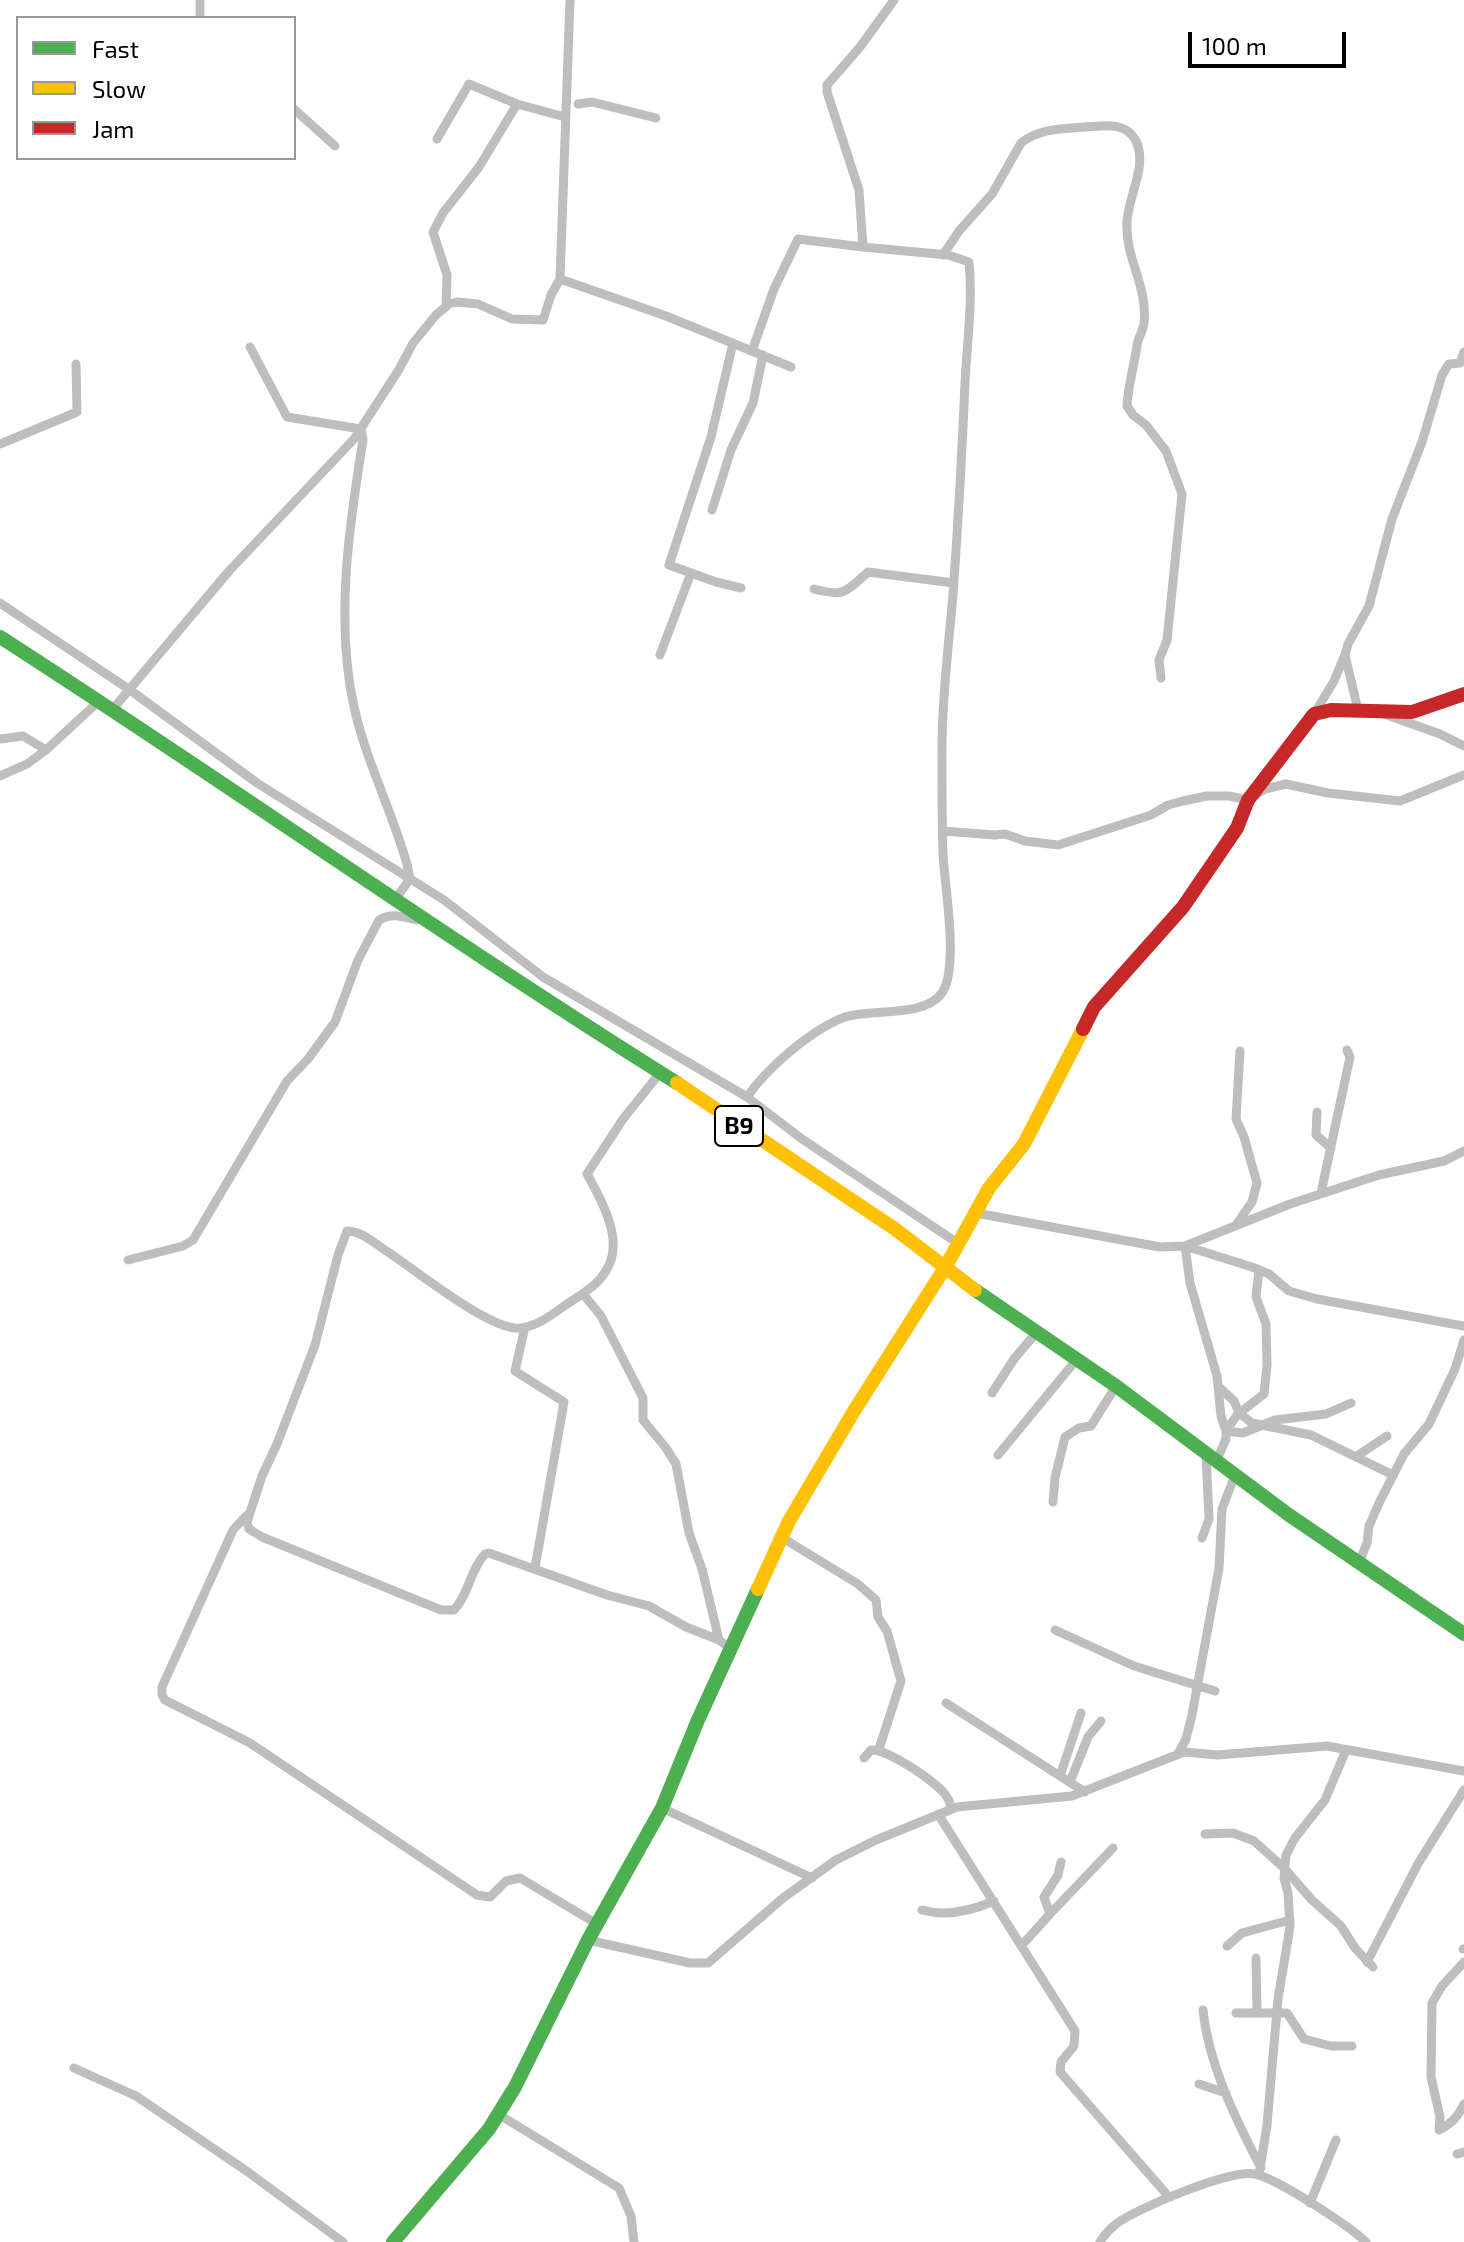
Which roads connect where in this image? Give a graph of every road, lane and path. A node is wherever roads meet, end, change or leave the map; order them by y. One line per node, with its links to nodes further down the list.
1 (570, 0): 3 (street)
2 (894, 0): 11 (street)
3 (566, 101): 5 (street); 7 (street)
4 (517, 104): 7 (street); 9 (street); 14 (street)
5 (578, 104): 7 (street); 8 (street)
6 (296, 111): 10 (street)
7 (565, 116): 13 (street)
8 (656, 118)
9 (437, 139)
10 (335, 146)
11 (863, 247): 12 (street); 17 (street)
12 (943, 255): 26 (street); 33 (street)
13 (560, 279): 14 (street); 15 (street)
14 (446, 307): 22 (street)
15 (733, 343): 17 (street); 25 (street)
16 (250, 347): 22 (street)
17 (752, 351): 19 (street)
18 (1464, 352): 32 (street)
19 (763, 355): 21 (street); 24 (street)
20 (76, 364): 23 (street)
21 (791, 367)
22 (361, 429): 34 (street); 48 (street)
23 (0, 444)
24 (712, 510)
25 (691, 573): 27 (street); 31 (street)
26 (954, 583): 28 (street); 47 (street)
27 (741, 588)
28 (814, 589)
29 (0, 603): 34 (street)
30 (0, 637): 36 (main road, B9)
31 (660, 655)
32 (1345, 655): 38 (street); 40 (street)
33 (1161, 678)
34 (130, 690): 37 (street); 48 (street)
35 (1464, 694): 39 (main road)
36 (99, 701): 37 (main road, B9); 43 (street)
37 (112, 710): 49 (main road, B9)
38 (1358, 710): 39 (main road); 40 (main road)
39 (1377, 712): 42 (street)
40 (1314, 714): 46 (main road)
41 (0, 739): 43 (street)
42 (1464, 746)
43 (46, 750): 45 (street)
44 (1464, 775): 46 (street)
45 (0, 776)
46 (1248, 800): 47 (street); 59 (main road)
47 (943, 831): 54 (street)
48 (410, 879): 49 (street); 54 (street)
49 (396, 898): 50 (main road, B9)
50 (436, 925): 53 (main road, B9); 63 (street)
51 (1347, 1050): 56 (street)
52 (1240, 1051): 60 (street)
53 (660, 1073): 64 (main road, B9); 66 (street)
54 (747, 1097): 61 (street)
55 (1317, 1112): 56 (street)
56 (1331, 1148): 58 (street)
57 (1464, 1151): 58 (street)
58 (1321, 1193): 60 (street)
59 (976, 1213): 61 (main road); 62 (street)
60 (1236, 1225): 62 (street)
61 (959, 1244): 64 (main road)
62 (1185, 1246): 65 (street); 73 (street)
63 (128, 1260)
64 (946, 1266): 69 (main road, B9); 87 (main road)
65 (1259, 1270): 67 (street); 76 (street)
66 (584, 1295): 68 (street); 93 (street)
67 (1464, 1326)
68 (525, 1327): 86 (street); 90 (street)
69 (1036, 1333): 71 (main road, B9); 74 (street)
70 (1464, 1340): 84 (street)
71 (1077, 1359): 72 (main road, B9); 80 (street)
72 (1116, 1386): 82 (main road, B9); 85 (street)
73 (1218, 1386): 76 (street); 78 (street)
74 (992, 1393)
75 (1351, 1403): 77 (street)
76 (1239, 1413): 77 (street); 78 (street)
77 (1259, 1427): 78 (street); 81 (street)
78 (1226, 1431): 82 (street)
79 (1387, 1436): 81 (street)
80 (998, 1455)
81 (1357, 1456): 84 (street)
82 (1211, 1458): 83 (main road, B9); 88 (street)
83 (1235, 1475): 89 (main road, B9); 95 (street)
84 (1393, 1475): 89 (street)
85 (1053, 1502)
86 (250, 1512): 90 (street); 121 (street)
87 (781, 1537): 94 (main road); 100 (street)
88 (1202, 1538)
89 (1359, 1563): 92 (main road, B9)
90 (535, 1568): 93 (street)
91 (1055, 1630): 95 (street)
92 (1464, 1634)
93 (719, 1640): 94 (street)
94 (732, 1650): 109 (main road)
95 (1197, 1685): 96 (street); 102 (street)
96 (1215, 1691)
97 (946, 1703): 105 (street)
98 (1081, 1713): 105 (street)
99 (1101, 1721): 106 (street)
100 (879, 1749): 103 (street); 110 (street)
101 (1346, 1750): 102 (street); 104 (street); 115 (street)
102 (1179, 1752): 108 (street)
103 (864, 1758)
104 (1464, 1771)
105 (1060, 1776): 106 (street)
106 (1070, 1782): 108 (street)
107 (1464, 1790): 115 (street)
108 (1085, 1792): 110 (street)
109 (662, 1808): 116 (street); 121 (main road)
110 (952, 1809): 111 (street)
111 (938, 1814): 116 (street); 117 (street)
112 (1205, 1834): 115 (street)
113 (1113, 1848): 119 (street)
114 (1061, 1862): 119 (street)
115 (1284, 1868): 120 (street)
116 (812, 1878): 122 (street)
117 (994, 1901): 118 (street); 123 (street)
118 (922, 1910)
119 (1050, 1914): 123 (street)
120 (1290, 1920): 124 (street); 130 (street)
121 (597, 1924): 122 (main road)
122 (588, 1940): 136 (main road)
123 (1022, 1945): 139 (street)
124 (1227, 1946)
125 (1256, 1958): 129 (street)
126 (1464, 1962): 135 (street)
127 (1203, 2010): 134 (street)
128 (1236, 2013): 129 (street)
129 (1257, 2013): 130 (street)
130 (1277, 2014): 131 (street); 138 (street)
131 (1352, 2046)
132 (74, 2068): 141 (street)
133 (1199, 2084): 134 (street)
134 (1226, 2093): 138 (street)
135 (1464, 2104)
136 (498, 2114): 142 (main road); 143 (street)
137 (1336, 2140): 140 (street)
138 (1260, 2171): 139 (street); 140 (street)
139 (1169, 2197): 144 (street)
140 (1310, 2203): 145 (street)
141 (343, 2242)
142 (393, 2242)
143 (634, 2242)
144 (1100, 2242)
145 (1366, 2242)

